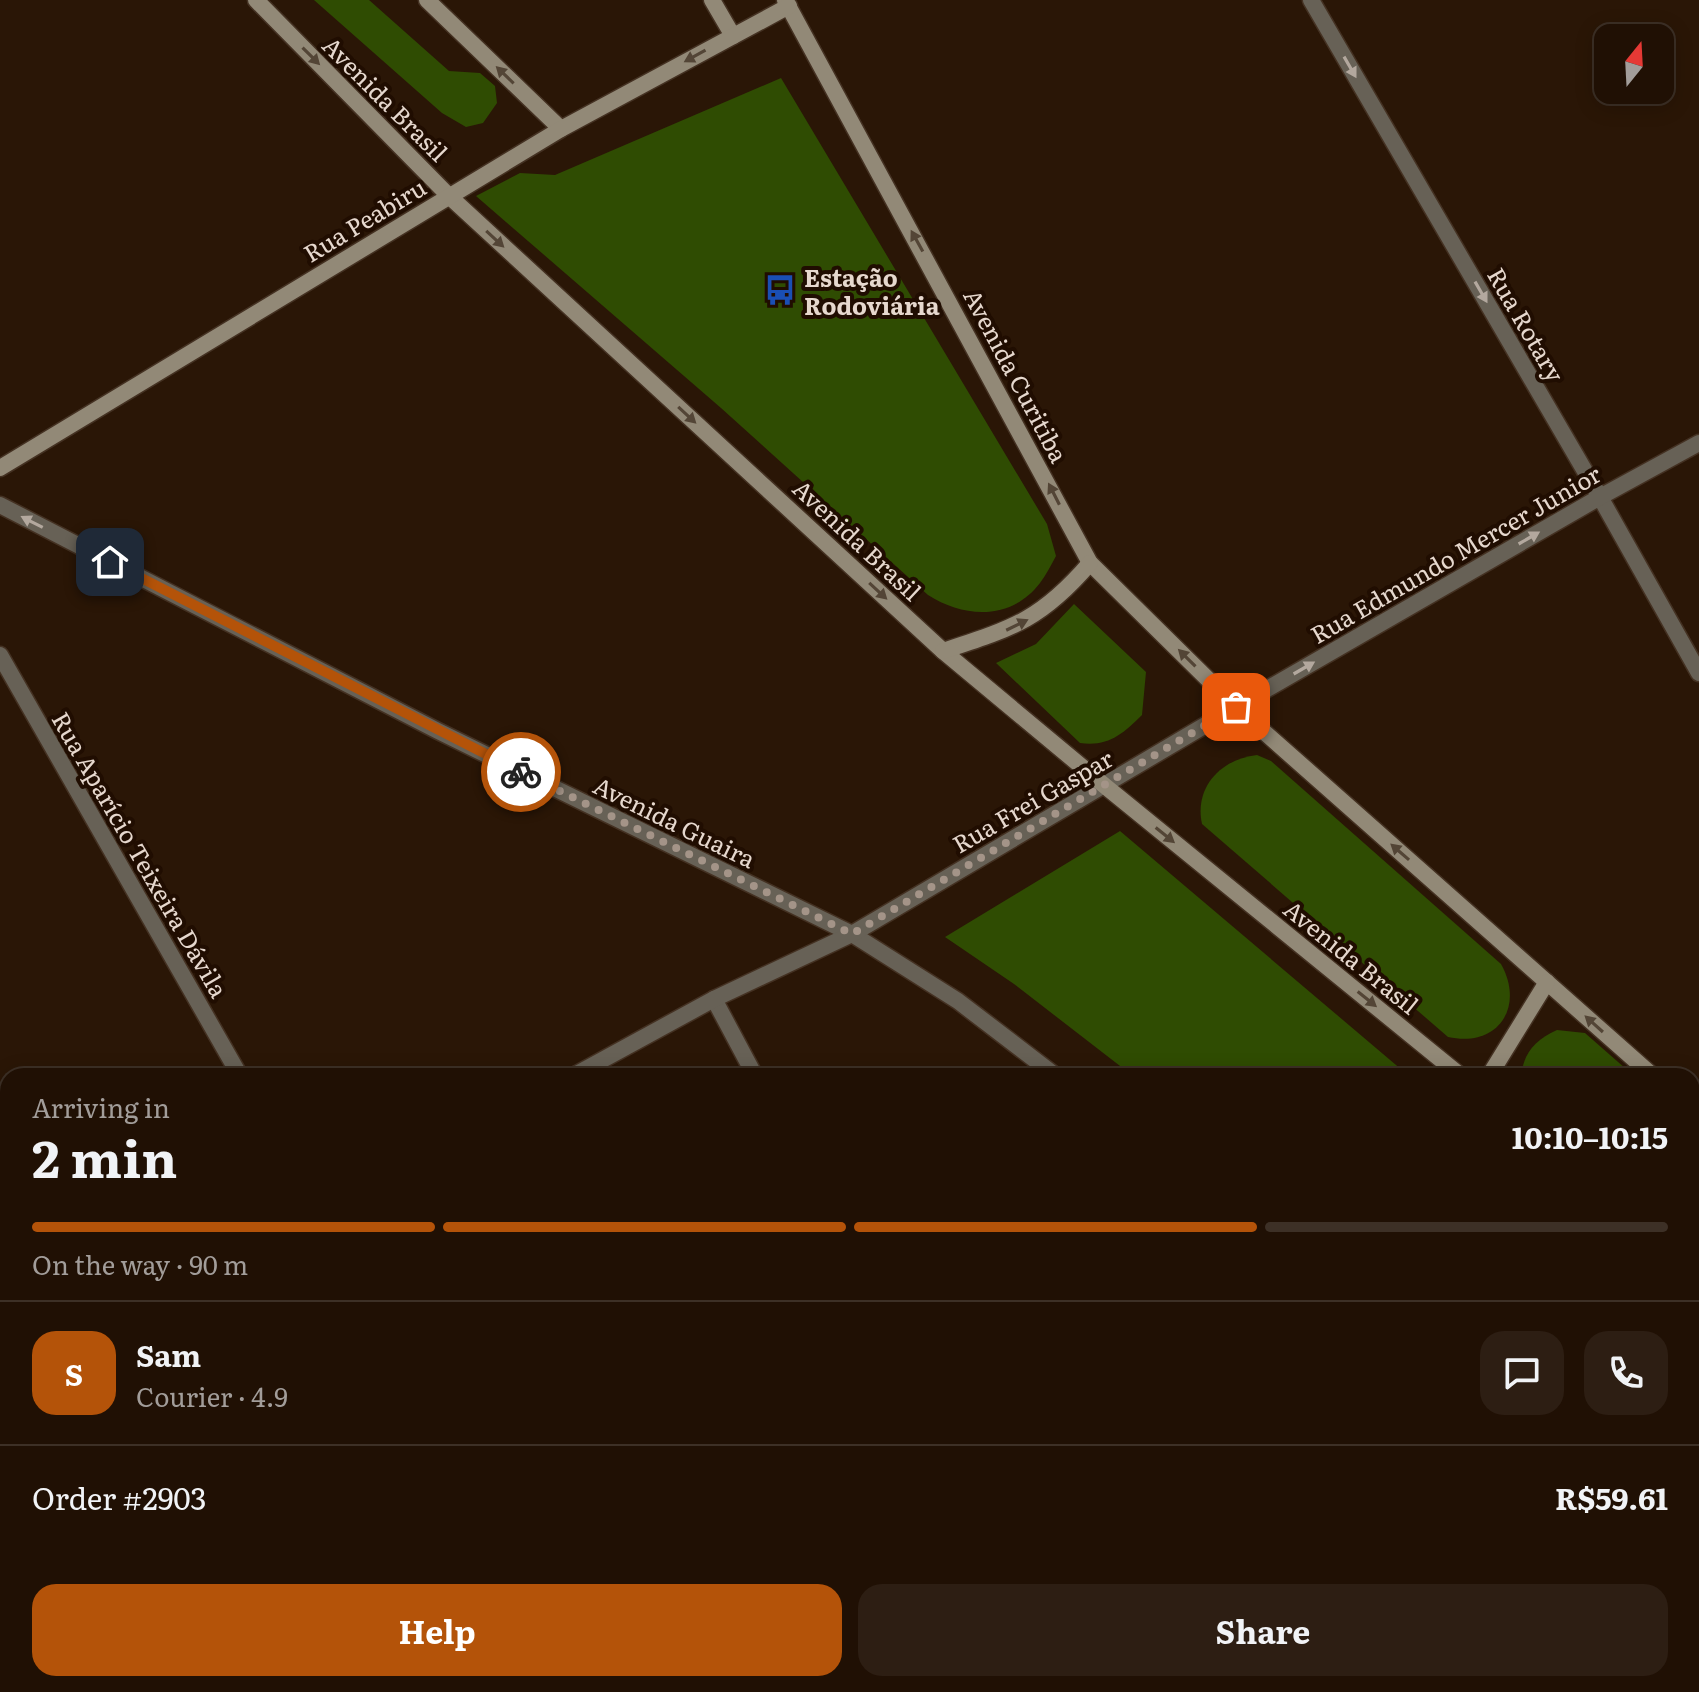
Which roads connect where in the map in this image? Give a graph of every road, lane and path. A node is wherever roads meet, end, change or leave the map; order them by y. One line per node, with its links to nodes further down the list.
1 (256, 0): 8 (main road, Avenida Brasil, one-way to 8)
2 (427, 0): 7 (main road, one-way to 2)
3 (712, 0): 6 (main road)
4 (1311, 0): 11 (street, Rua Rotary, one-way to 11)
5 (792, 2): 6 (main road, Rua Peabiru); 13 (main road, Avenida Curitiba, one-way to 5)
6 (733, 36): 7 (main road, Rua Peabiru, one-way to 7)
7 (561, 129): 8 (main road, Rua Peabiru)
8 (449, 196): 10 (main road, Rua Peabiru); 14 (main road, Avenida Brasil, one-way to 14)
9 (1699, 443): 11 (street, Rua Edmundo Mercer Junior)
10 (0, 468)
11 (1600, 497): 16 (street, Rua Rotary); 17 (street, Rua Edmundo Mercer Junior, one-way to 11)
12 (0, 505): 19 (street, Avenida Guaira, one-way to 12)
13 (1090, 563): 14 (main road, one-way to 13); 17 (main road, one-way to 13)
14 (943, 651): 18 (main road, Avenida Brasil)
15 (0, 655): 22 (street, Rua Aparício Teixeira Dávila)
16 (1699, 673)
17 (1236, 707): 18 (street, Rua Frei Gaspar); 20 (main road, one-way to 17)
18 (1105, 786): 19 (street, Rua Frei Gaspar); 26 (main road, Avenida Brasil, one-way to 26)
19 (852, 934): 21 (street); 25 (street, Avenida Guaira)
20 (1547, 982): 27 (main road); 28 (main road, one-way to 20)
21 (714, 999): 23 (street); 24 (street)
22 (235, 1068)
23 (588, 1068)
24 (751, 1068)
25 (1046, 1068)
26 (1451, 1068)
27 (1494, 1068)
28 (1644, 1068)

